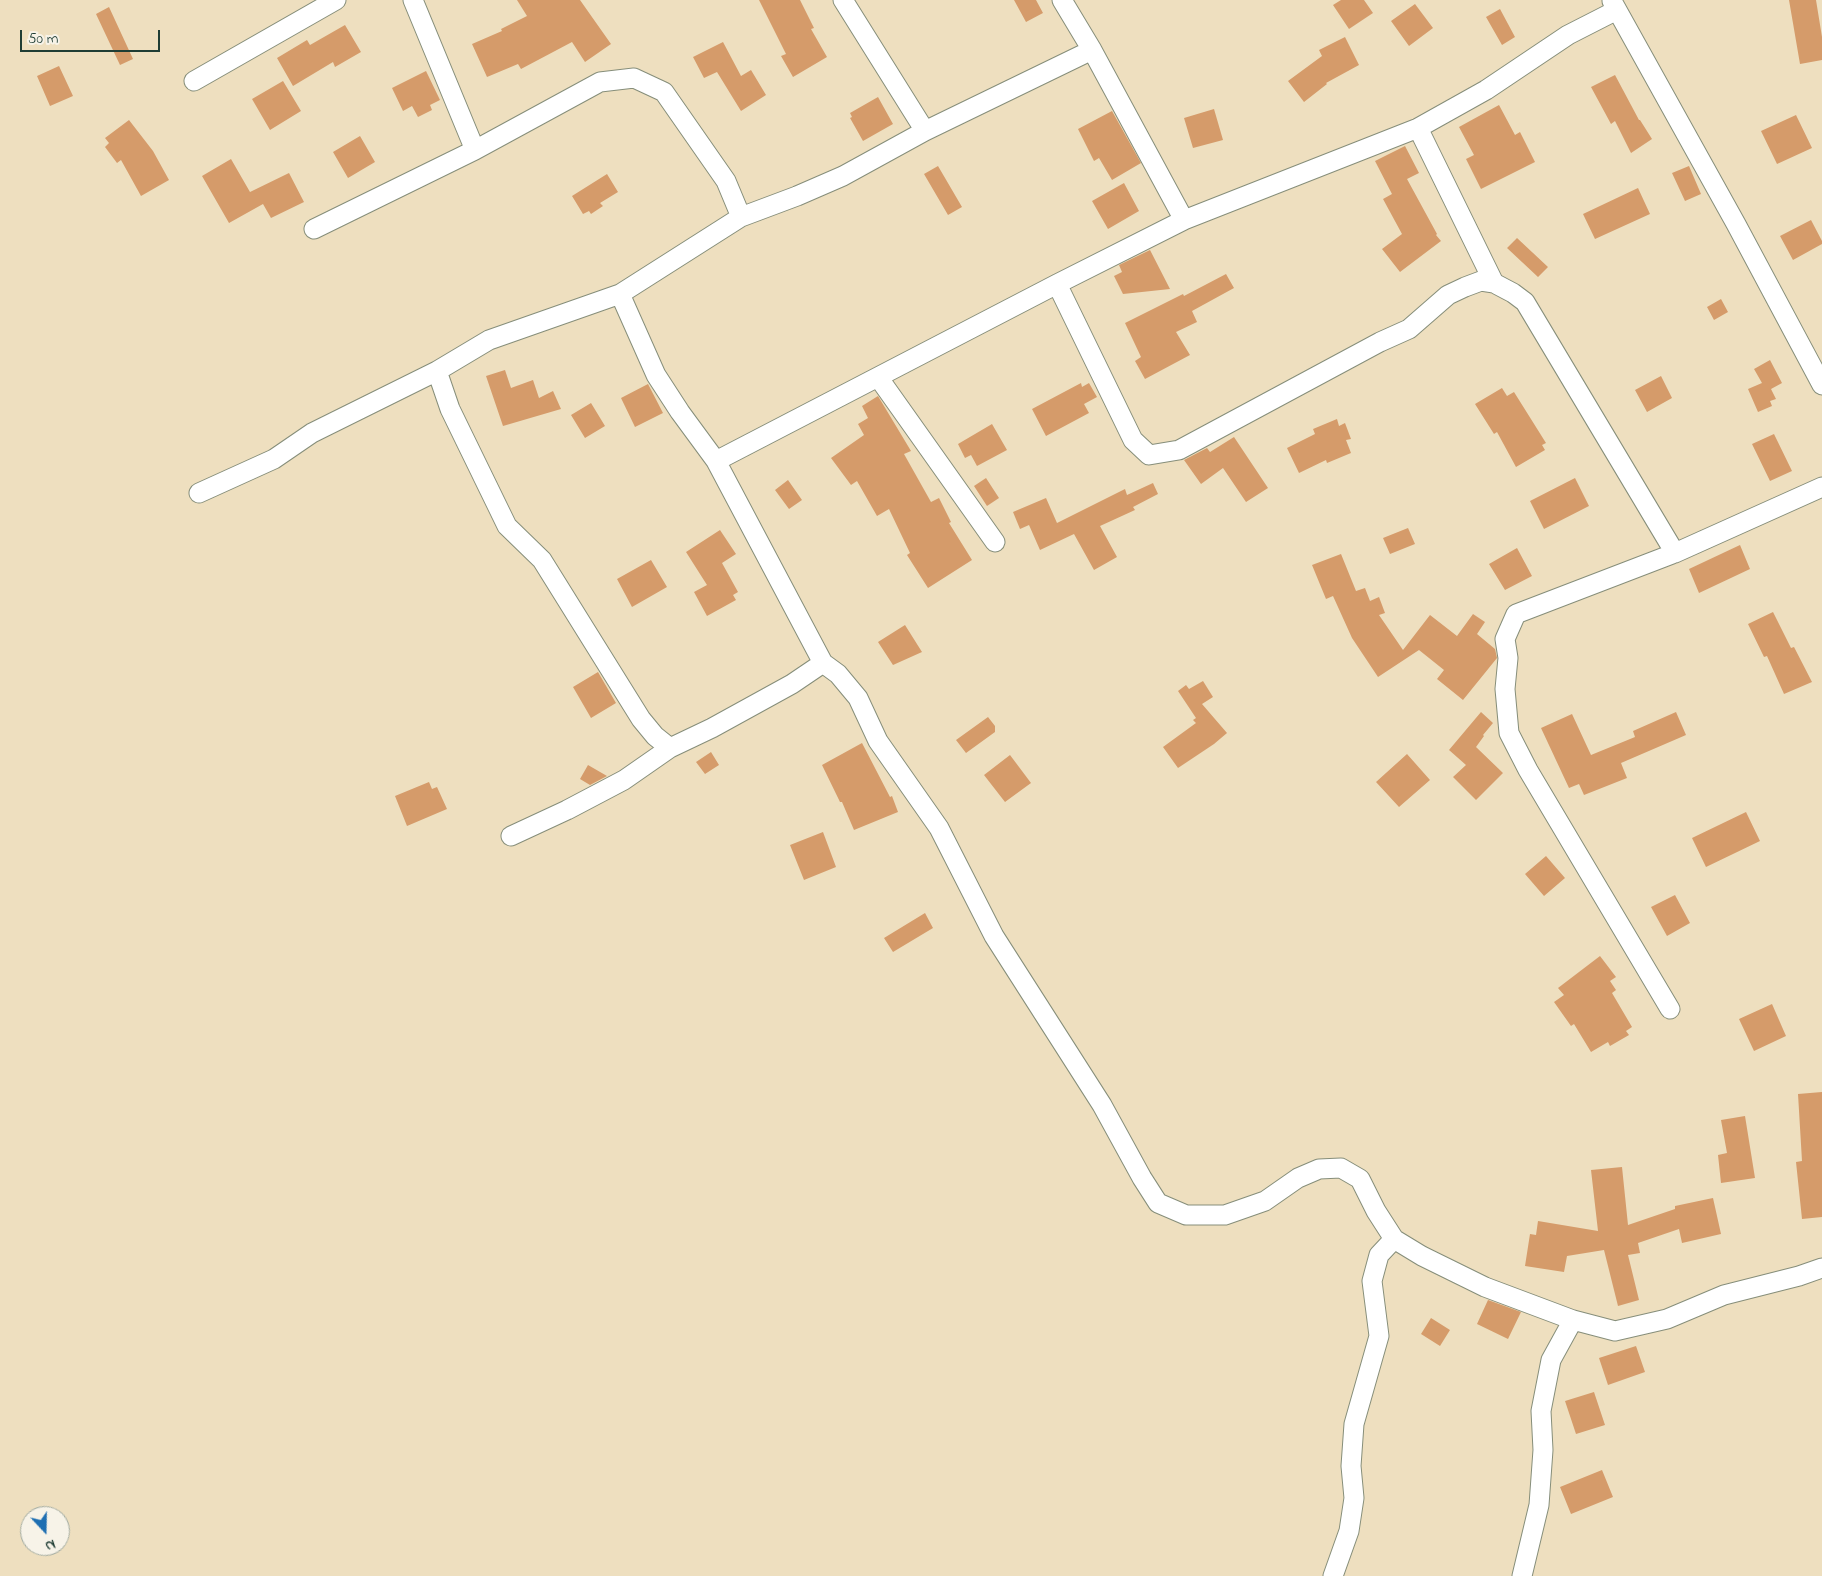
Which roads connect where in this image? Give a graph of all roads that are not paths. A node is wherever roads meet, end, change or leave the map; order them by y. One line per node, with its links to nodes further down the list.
1 (336, 0): 7 (street)
2 (413, 0): 10 (street)
3 (843, 0): 9 (street)
4 (1062, 0): 6 (street)
5 (1614, 5): 8 (street); 19 (street)
6 (1092, 50): 9 (street); 12 (street)
7 (194, 81)
8 (1418, 128): 12 (street); 14 (street)
9 (925, 131): 11 (street)
10 (475, 150): 11 (street); 13 (street)
11 (741, 217): 16 (street)
12 (1184, 220): 15 (street)
13 (314, 230)
14 (1494, 283): 15 (street); 24 (street)
15 (1057, 284): 18 (street)
16 (620, 294): 17 (street); 20 (street)
17 (437, 372): 22 (street); 26 (street)
18 (878, 377): 20 (street); 23 (street)
19 (1822, 384)
20 (716, 461): 25 (street)
21 (1822, 487): 24 (street)
22 (199, 493)
23 (995, 542)
24 (1675, 553): 28 (street)
25 (823, 663): 26 (street); 29 (street)
26 (670, 748): 27 (street)
27 (511, 836)
28 (1670, 1009)
29 (1394, 1239): 31 (street); 32 (street)
30 (1822, 1268): 31 (street)
31 (1573, 1320): 33 (street)
32 (1333, 1576)
33 (1522, 1576)

